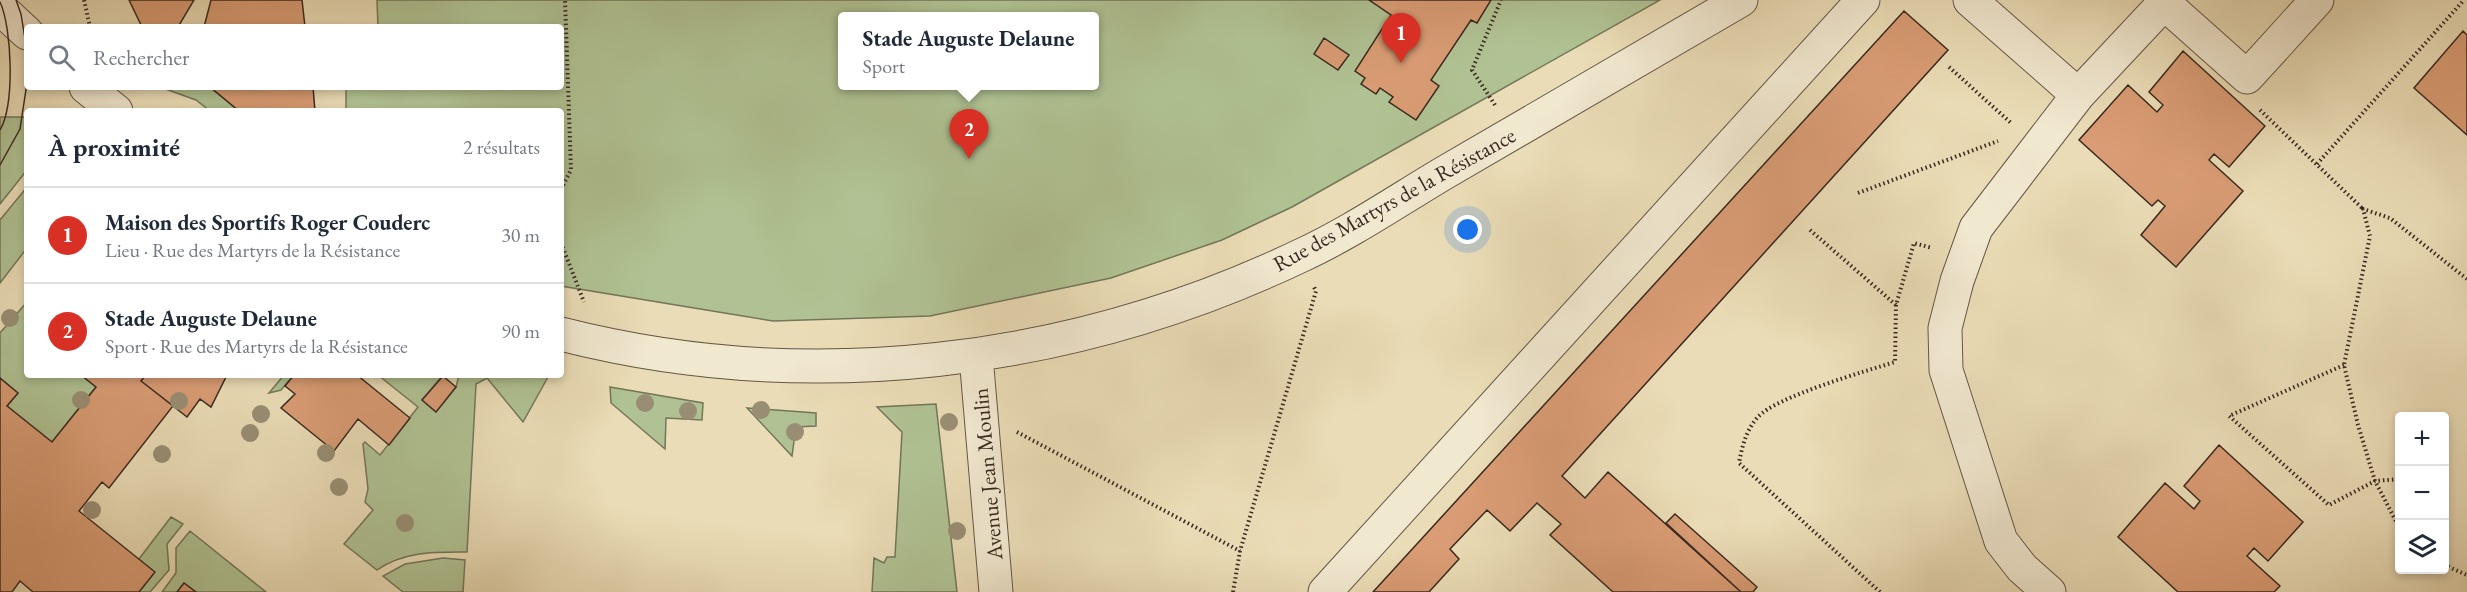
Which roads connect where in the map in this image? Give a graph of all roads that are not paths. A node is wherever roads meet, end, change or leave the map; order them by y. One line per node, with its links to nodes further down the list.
1 (1742, 0): 10 (street, Rue des Martyrs de la Résistance)
2 (1863, 0): 13 (street)
3 (1970, 0): 7 (street)
4 (2317, 0): 5 (street)
5 (2166, 1): 7 (street)
6 (90, 90): 8 (street)
7 (2078, 95): 11 (street)
8 (112, 108)
9 (564, 335): 10 (street, Rue des Martyrs de la Résistance)
10 (976, 356): 12 (street, Avenue Jean Moulin)
11 (2041, 590)
12 (996, 592)
13 (1325, 592)

